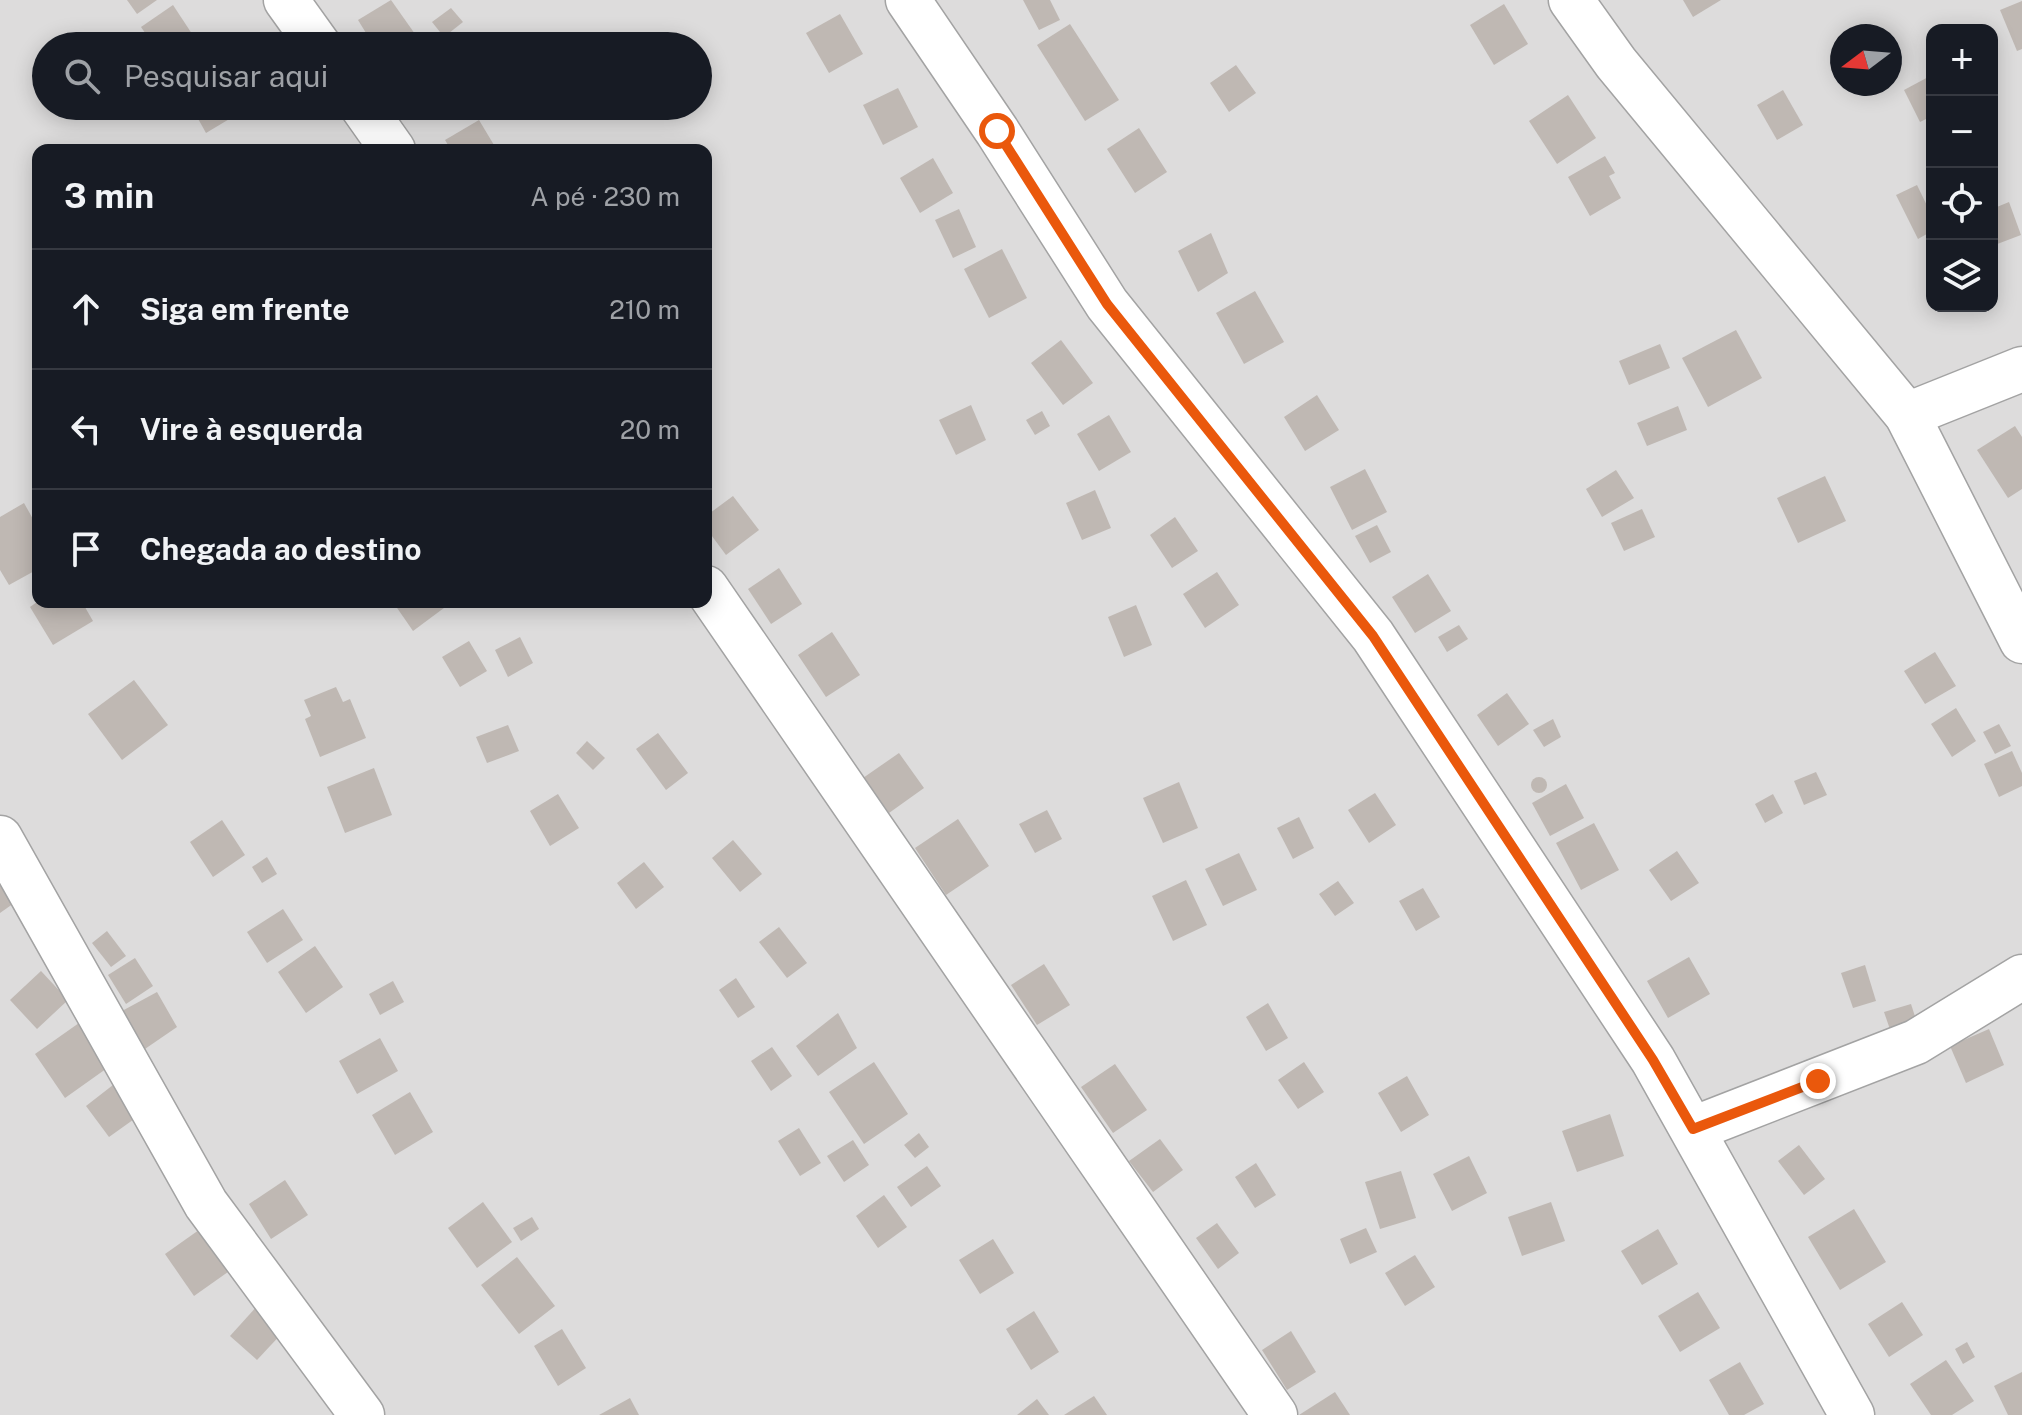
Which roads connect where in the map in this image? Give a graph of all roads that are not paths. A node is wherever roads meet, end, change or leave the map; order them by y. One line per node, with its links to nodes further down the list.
1 (286, 0): 4 (street)
2 (908, 0): 13 (street)
3 (1571, 0): 8 (street)
4 (309, 32)
5 (372, 120): 6 (street)
6 (389, 144)
7 (2022, 369): 8 (street)
8 (1907, 415): 10 (street)
9 (712, 597): 15 (street)
10 (2022, 641)
11 (0, 838): 14 (street)
12 (2022, 977): 13 (street)
13 (1693, 1129): 16 (street)
14 (362, 1415)
15 (1275, 1415)
16 (1852, 1415)

